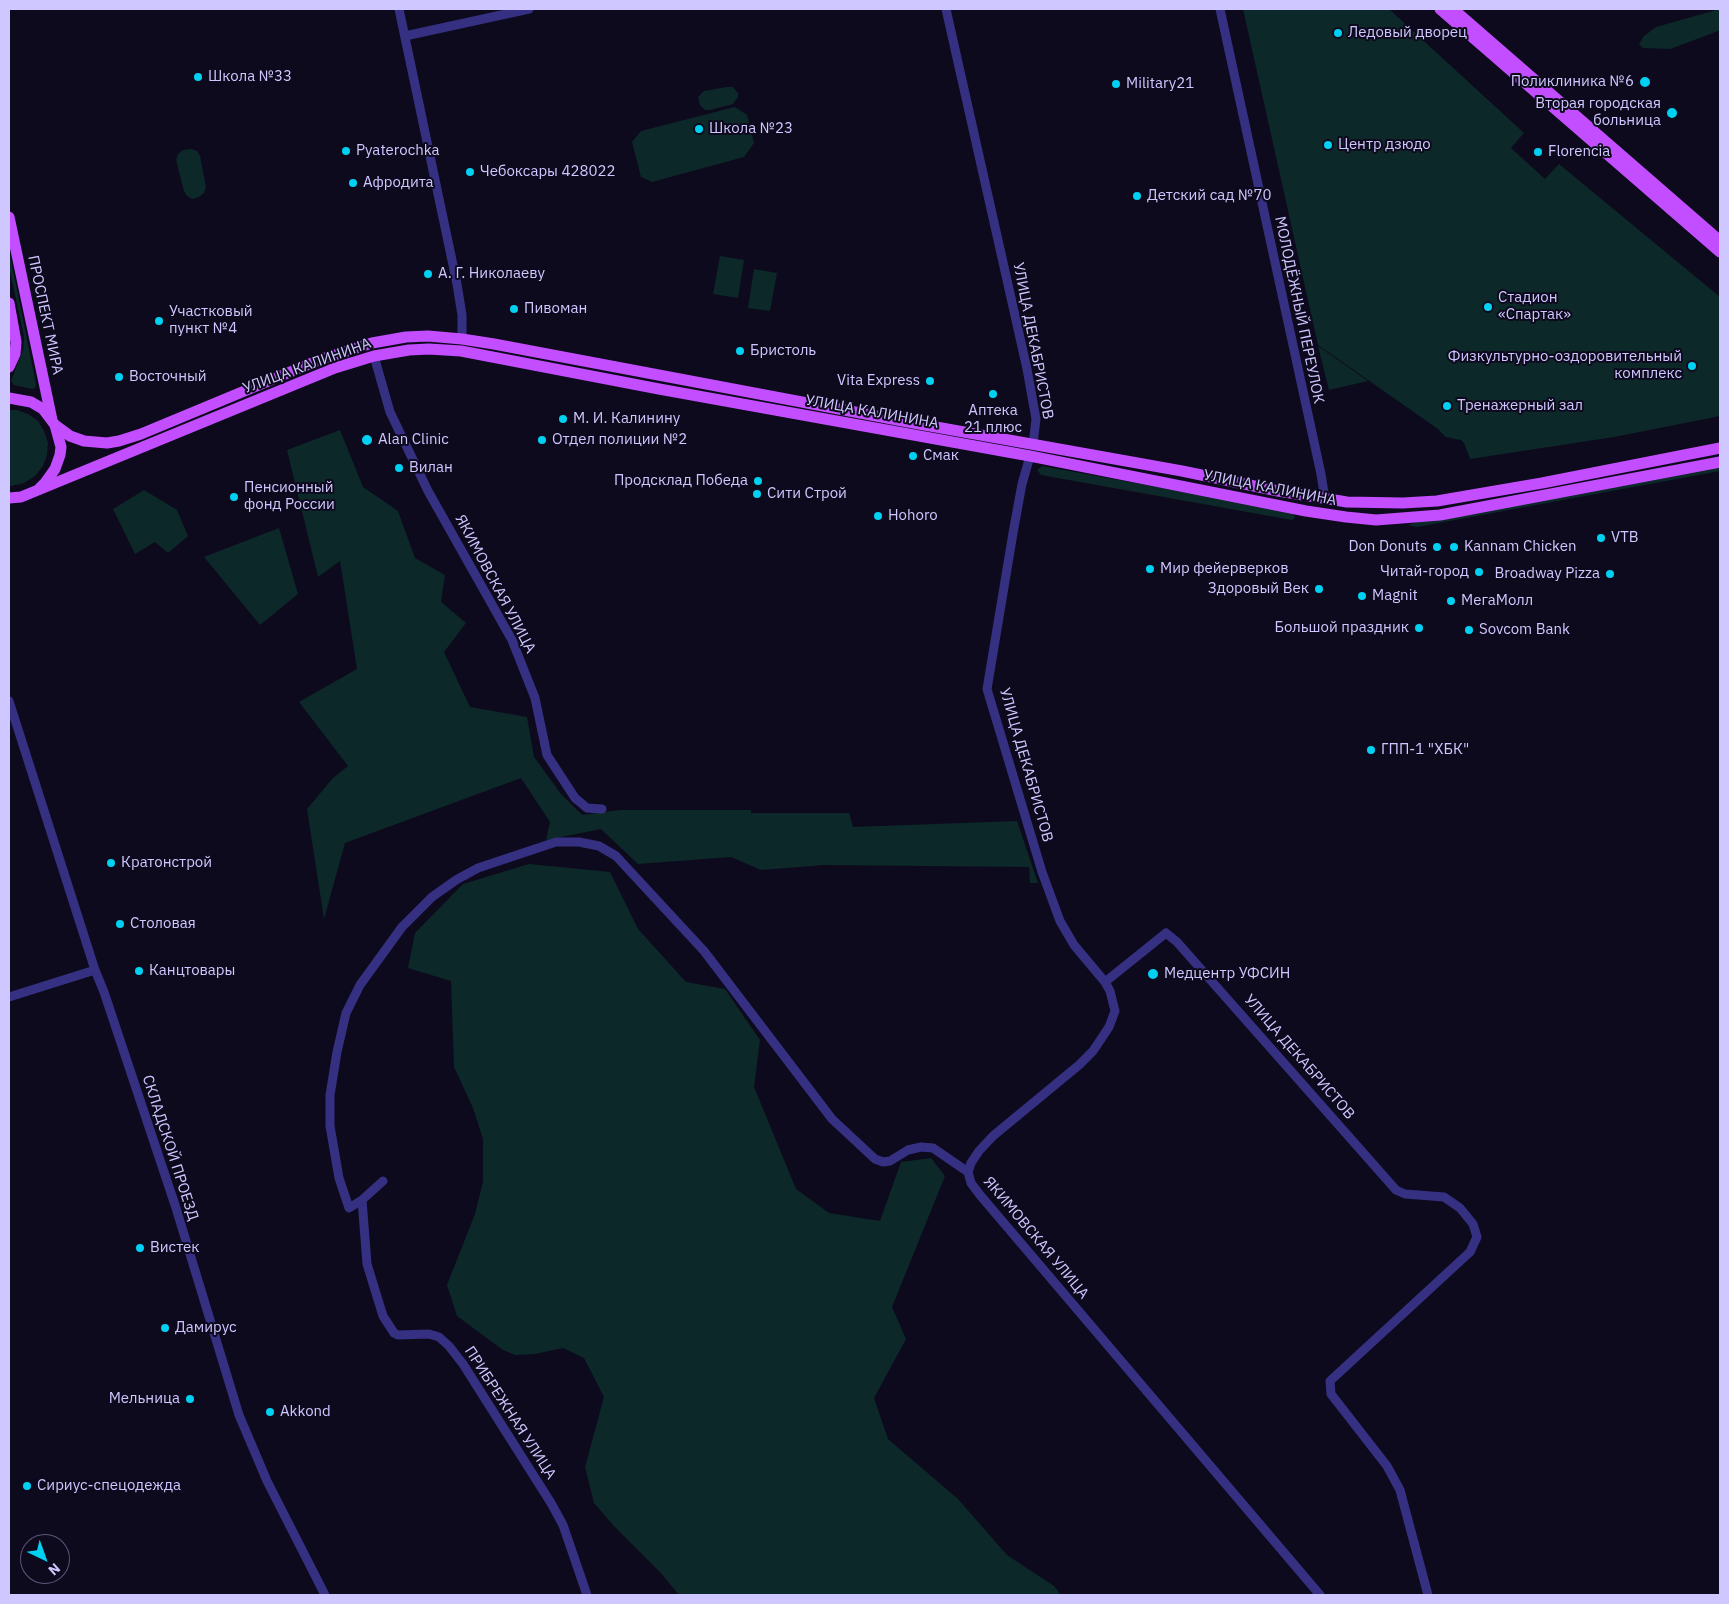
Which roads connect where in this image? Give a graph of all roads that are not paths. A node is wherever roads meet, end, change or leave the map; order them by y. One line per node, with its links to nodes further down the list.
1 (399, 9): 7 (street)
2 (530, 9): 7 (street)
3 (946, 9): 20 (street, УЛИЦА ДЕКАБРИСТОВ)
4 (1220, 9): 27 (street, МОЛОДЁЖНЫЙ ПЕРЕУЛОК)
5 (1440, 9): 8 (main road)
6 (1453, 9): 8 (main road)
7 (405, 36): 14 (street)
8 (1560, 108): 9 (main road)
9 (1601, 144): 11 (main road); 12 (main road)
10 (9, 216): 19 (main road, ПРОСПЕКТ МИРА)
11 (1720, 242)
12 (1720, 252)
13 (9, 303): 17 (main road)
14 (462, 339): 15 (main road); 19 (main road, УЛИЦА КАЛИНИНА); 20 (main road, УЛИЦА КАЛИНИНА)
15 (460, 352): 16 (main road, УЛИЦА КАЛИНИНА); 22 (main road, УЛИЦА КАЛИНИНА)
16 (374, 356): 24 (main road, УЛИЦА КАЛИНИНА); 30 (street, ЯКИМОВСКАЯ УЛИЦА)
17 (9, 367)
18 (9, 398): 19 (main road, УЛИЦА КАЛИНИНА)
19 (54, 423): 24 (main road, ПРОСПЕКТ МИРА)
20 (1033, 444): 22 (main road, УЛИЦА ДЕКАБРИСТОВ); 27 (main road, УЛИЦА КАЛИНИНА)
21 (1720, 448): 27 (main road, УЛИЦА КАЛИНИНА)
22 (1030, 456): 23 (main road, УЛИЦА КАЛИНИНА); 32 (street, УЛИЦА ДЕКАБРИСТОВ)
23 (1720, 462)
24 (38, 490): 25 (main road, УЛИЦА КАЛИНИНА)
25 (21, 497): 26 (main road); 28 (main road, УЛИЦА КАЛИНИНА)
26 (9, 498)
27 (1325, 499)
28 (9, 502)
29 (9, 701): 31 (street, СКЛАДСКОЙ ПРОЕЗД)
30 (602, 809)
31 (94, 970): 33 (street); 37 (street, СКЛАДСКОЙ ПРОЕЗД)
32 (1105, 982): 34 (street); 40 (street, УЛИЦА ДЕКАБРИСТОВ)
33 (9, 997)
34 (968, 1172): 36 (street, ЯКИМОВСКАЯ УЛИЦА); 39 (street, ЯКИМОВСКАЯ УЛИЦА)
35 (383, 1181): 36 (street)
36 (362, 1200): 38 (street, ПРИБРЕЖНАЯ УЛИЦА)
37 (325, 1595)
38 (587, 1595)
39 (1320, 1595)
40 (1428, 1595)

